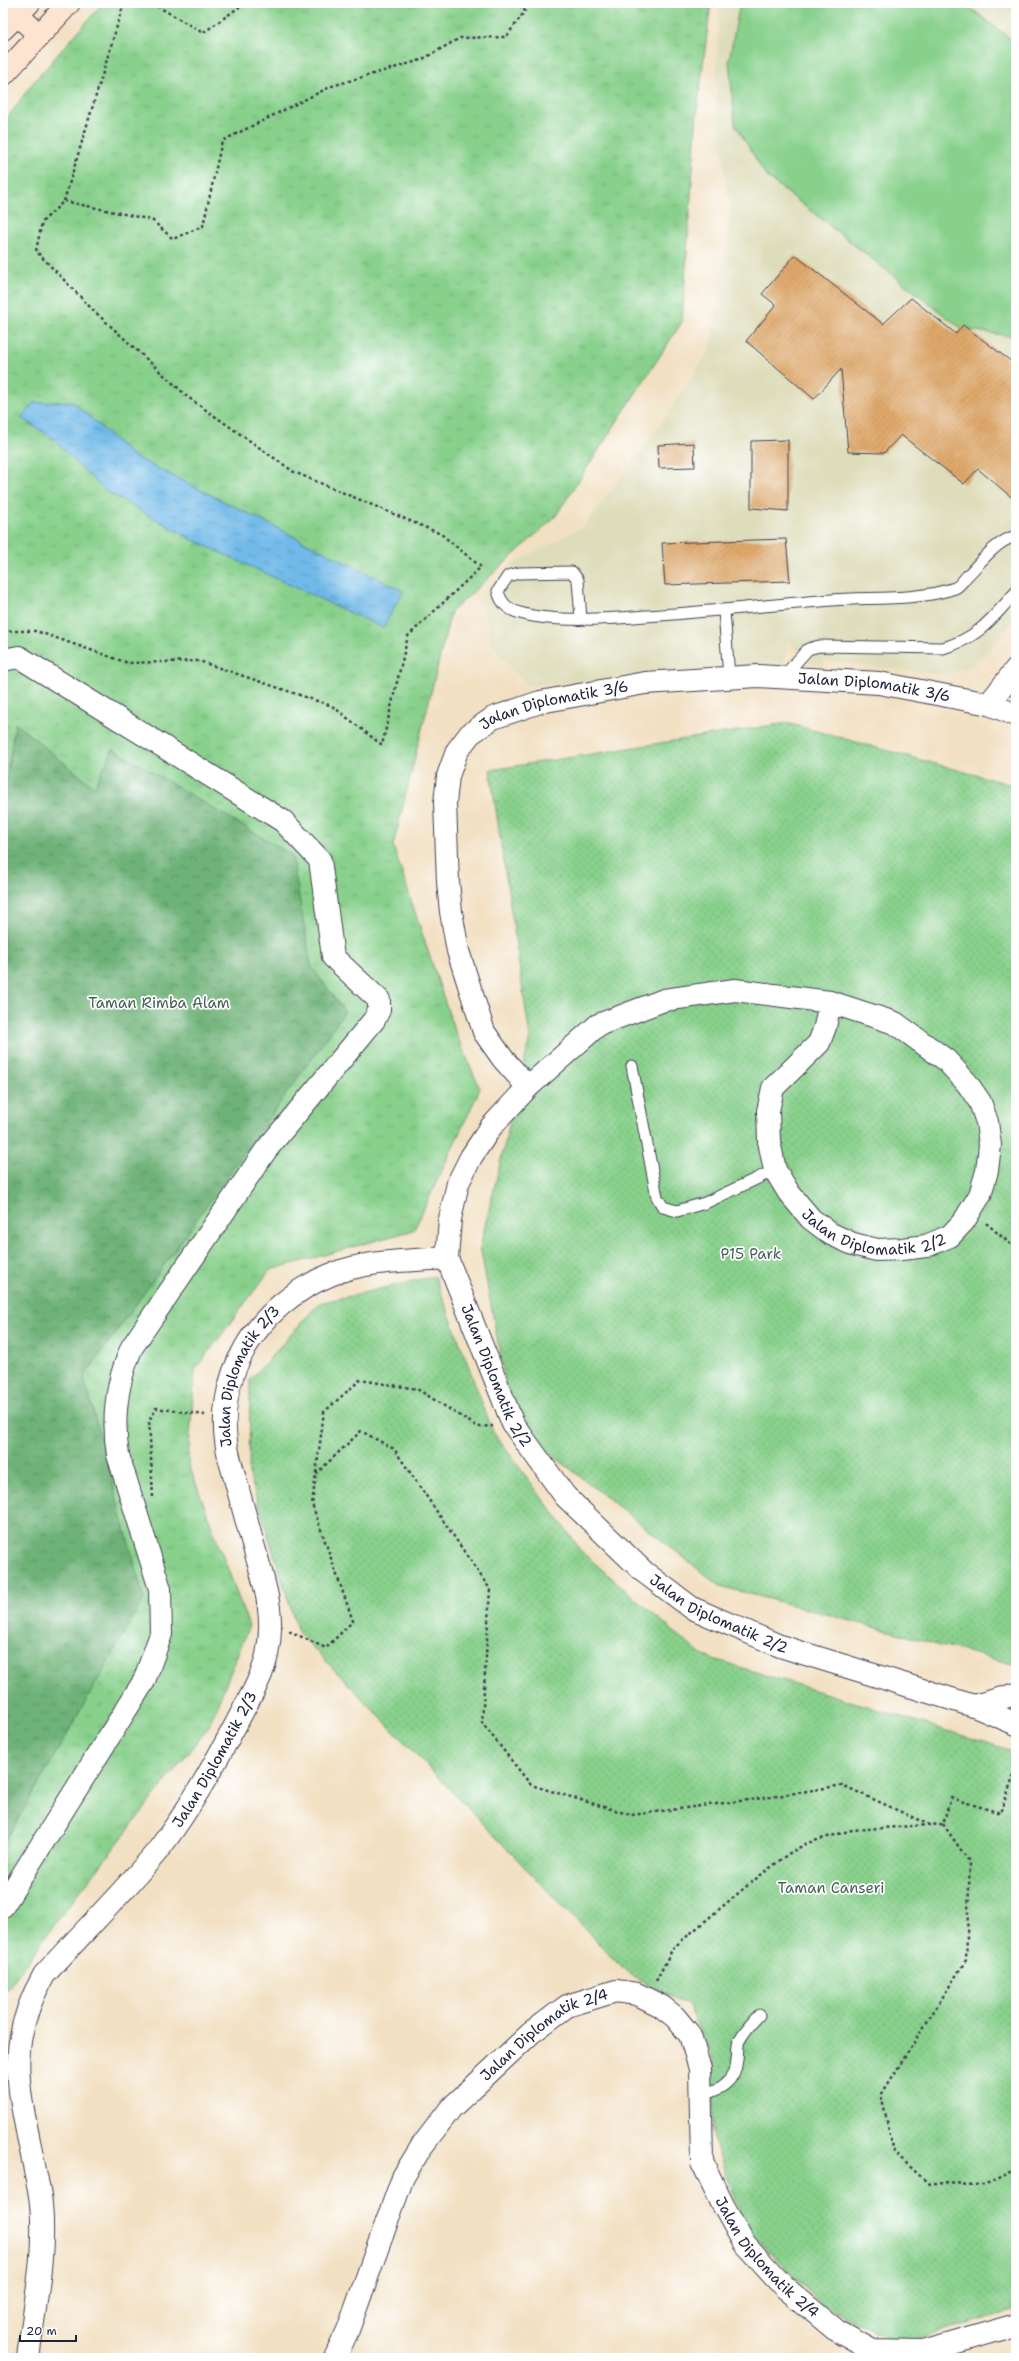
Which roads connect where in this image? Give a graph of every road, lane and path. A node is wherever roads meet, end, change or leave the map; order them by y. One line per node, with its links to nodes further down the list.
1 (69, 3): 7 (street)
2 (124, 3): 11 (path)
3 (152, 3): 4 (path)
4 (245, 3)
5 (518, 3): 11 (path)
6 (14, 12): 7 (street)
7 (39, 35): 9 (street)
8 (3, 36): 9 (street)
9 (21, 53): 10 (street)
10 (3, 75)
11 (64, 201): 16 (path)
12 (1016, 536): 14 (lane)
13 (1016, 592): 20 (lane)
14 (724, 611): 15 (lane); 19 (lane)
15 (581, 619): 15 (lane)
16 (3, 631)
17 (3, 660): 33 (street)
18 (1016, 669): 21 (street)
19 (729, 677): 20 (street, Jalan Diplomatik 3/6); 25 (street, Jalan Diplomatik 3/6)
20 (783, 677): 21 (street, Jalan Diplomatik 3/6)
21 (989, 704): 22 (street, Jalan Diplomatik 3/6)
22 (1016, 715)
23 (830, 1002): 25 (street, Jalan Diplomatik 2/2); 26 (street, Jalan Diplomatik 2/2); 27 (street, Jalan Diplomatik 2/2)
24 (632, 1066): 26 (lane)
25 (528, 1088): 29 (street, Jalan Diplomatik 2/2)
26 (775, 1170): 27 (street, Jalan Diplomatik 2/2)
27 (971, 1210): 28 (path)
28 (1016, 1249)
29 (447, 1258): 30 (street, Jalan Diplomatik 2/3); 31 (street, Jalan Diplomatik 2/2)
30 (224, 1419): 33 (path); 34 (street, Jalan Diplomatik 2/3)
31 (513, 1424): 32 (path); 36 (street, Jalan Diplomatik 2/2)
32 (316, 1474): 34 (path); 40 (path)
33 (139, 1519): 41 (street)
34 (270, 1622): 47 (street, Jalan Diplomatik 2/3)
35 (1016, 1694): 36 (street)
36 (974, 1706): 37 (street, Jalan Diplomatik 2/2)
37 (1016, 1724)
38 (1016, 1769): 39 (path)
39 (943, 1824): 40 (path); 45 (path)
40 (932, 1826): 42 (path)
41 (3, 1906)
42 (648, 2000): 44 (street, Jalan Diplomatik 2/4); 48 (street, Jalan Diplomatik 2/4)
43 (759, 2015): 44 (lane)
44 (701, 2095): 46 (street, Jalan Diplomatik 2/4)
45 (1016, 2168)
46 (1016, 2325)
47 (28, 2358)
48 (335, 2358)

